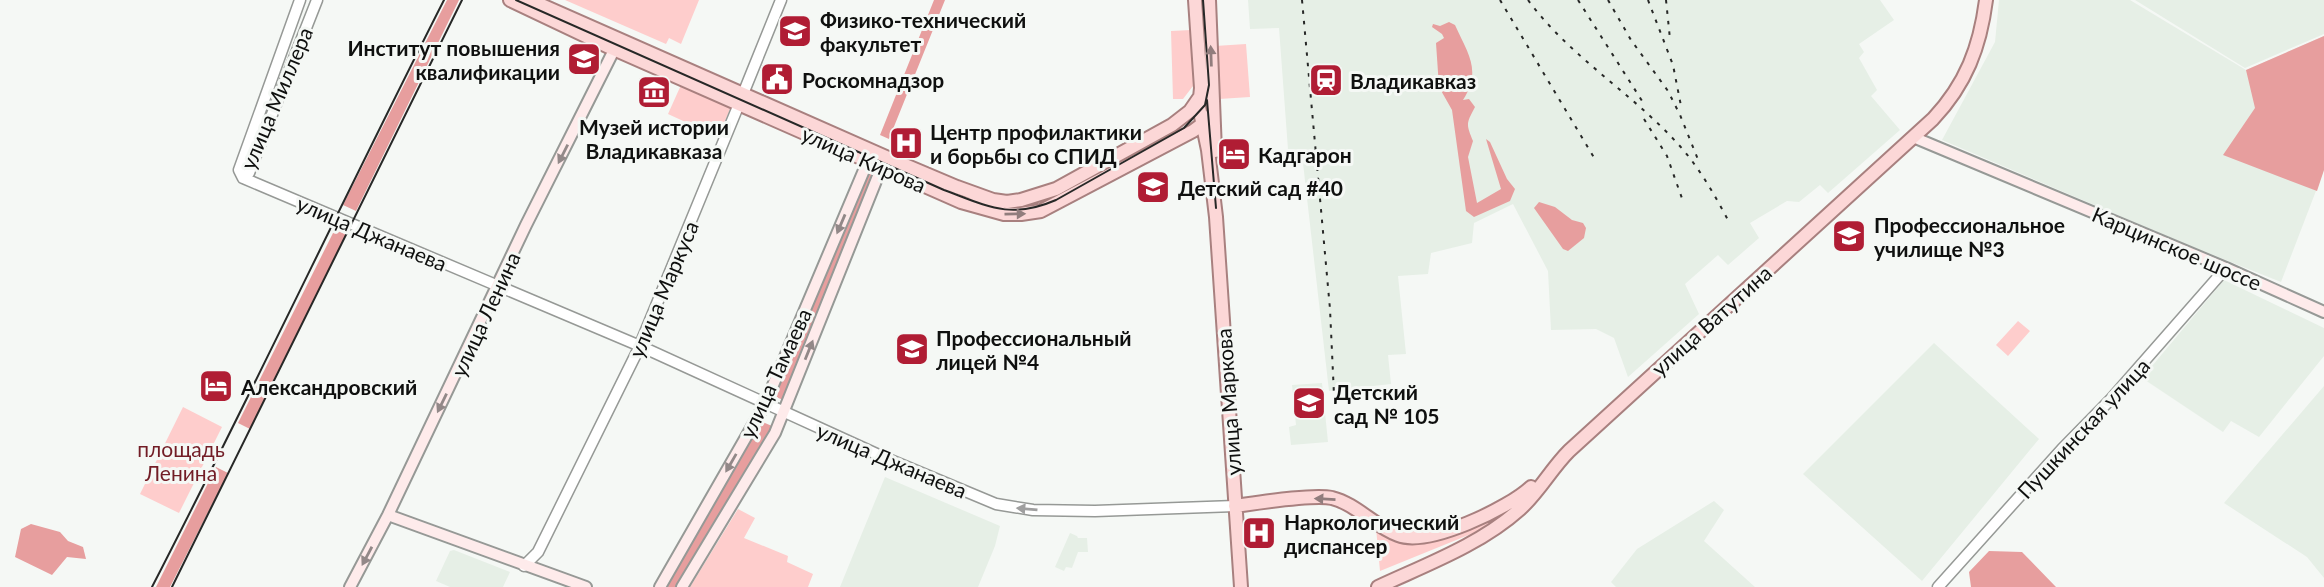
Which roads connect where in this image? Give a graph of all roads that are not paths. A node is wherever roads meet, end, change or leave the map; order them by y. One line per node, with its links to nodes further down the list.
1 (300, 0): 19 (street, улица Миллера)
2 (317, 0): 19 (street, улица Миллера)
3 (510, 0): 9 (main road, улица Кирова)
4 (530, 0): 9 (main road, улица Кирова)
5 (781, 0): 11 (street, улица Маркуса)
6 (1195, 0): 10 (main road, улица Маркова)
7 (1209, 0): 12 (main road, улица Маркова, one-way to 7)
8 (1986, 0): 15 (main road, улица Ватутина)
9 (617, 44): 11 (main road, улица Кирова); 22 (main road, улица Ленина, one-way to 22)
10 (1199, 98): 13 (main road, улица Маркова); 18 (main road, улица Кирова)
11 (741, 99): 17 (main road, улица Кирова); 24 (street, улица Маркуса)
12 (1213, 112): 13 (main road, улица Кирова); 20 (main road, улица Маркова)
13 (1203, 124): 14 (main road, улица Кирова); 16 (main road, улица Маркова)
14 (1182, 137): 16 (main road); 18 (main road, улица Кирова, one-way to 14)
15 (1913, 137): 21 (main road, Карцинское шоссе); 27 (main road, улица Ватутина)
16 (1208, 150): 20 (main road, улица Маркова)
17 (870, 156): 18 (main road, улица Кирова); 25 (main road, улица Тамаева, one-way to 25)
18 (884, 162): 26 (main road, улица Тамаева, one-way to 18)
19 (243, 178): 22 (street, улица Джанаева)
20 (1216, 217): 28 (main road, улица Маркова)
21 (2226, 268): 23 (main road, Карцинское шоссе); 39 (street, Пушкинская улица)
22 (499, 287): 24 (street, улица Джанаева); 30 (main road, улица Ленина, one-way to 30)
23 (2324, 312)
24 (640, 346): 25 (street, улица Джанаева); 32 (street, улица Маркуса)
25 (765, 404): 26 (street, улица Джанаева); 35 (main road, улица Тамаева, one-way to 35)
26 (783, 413): 28 (street, улица Джанаева, one-way to 26); 36 (main road, улица Тамаева)
27 (1557, 463): 29 (main road, улица Джанаева); 31 (main road, улица Ватутина)
28 (1235, 506): 29 (main road, улица Джанаева, one-way to 28); 37 (main road, улица Маркова)
29 (1494, 511): 31 (main road)
30 (388, 516): 32 (main road); 33 (main road, улица Ленина, one-way to 33)
31 (1500, 526): 38 (main road, улица Ватутина)
32 (524, 566): 34 (main road)
33 (350, 587)
34 (586, 587)
35 (660, 587)
36 (682, 587)
37 (1241, 587)
38 (1378, 587)
39 (1938, 587)

